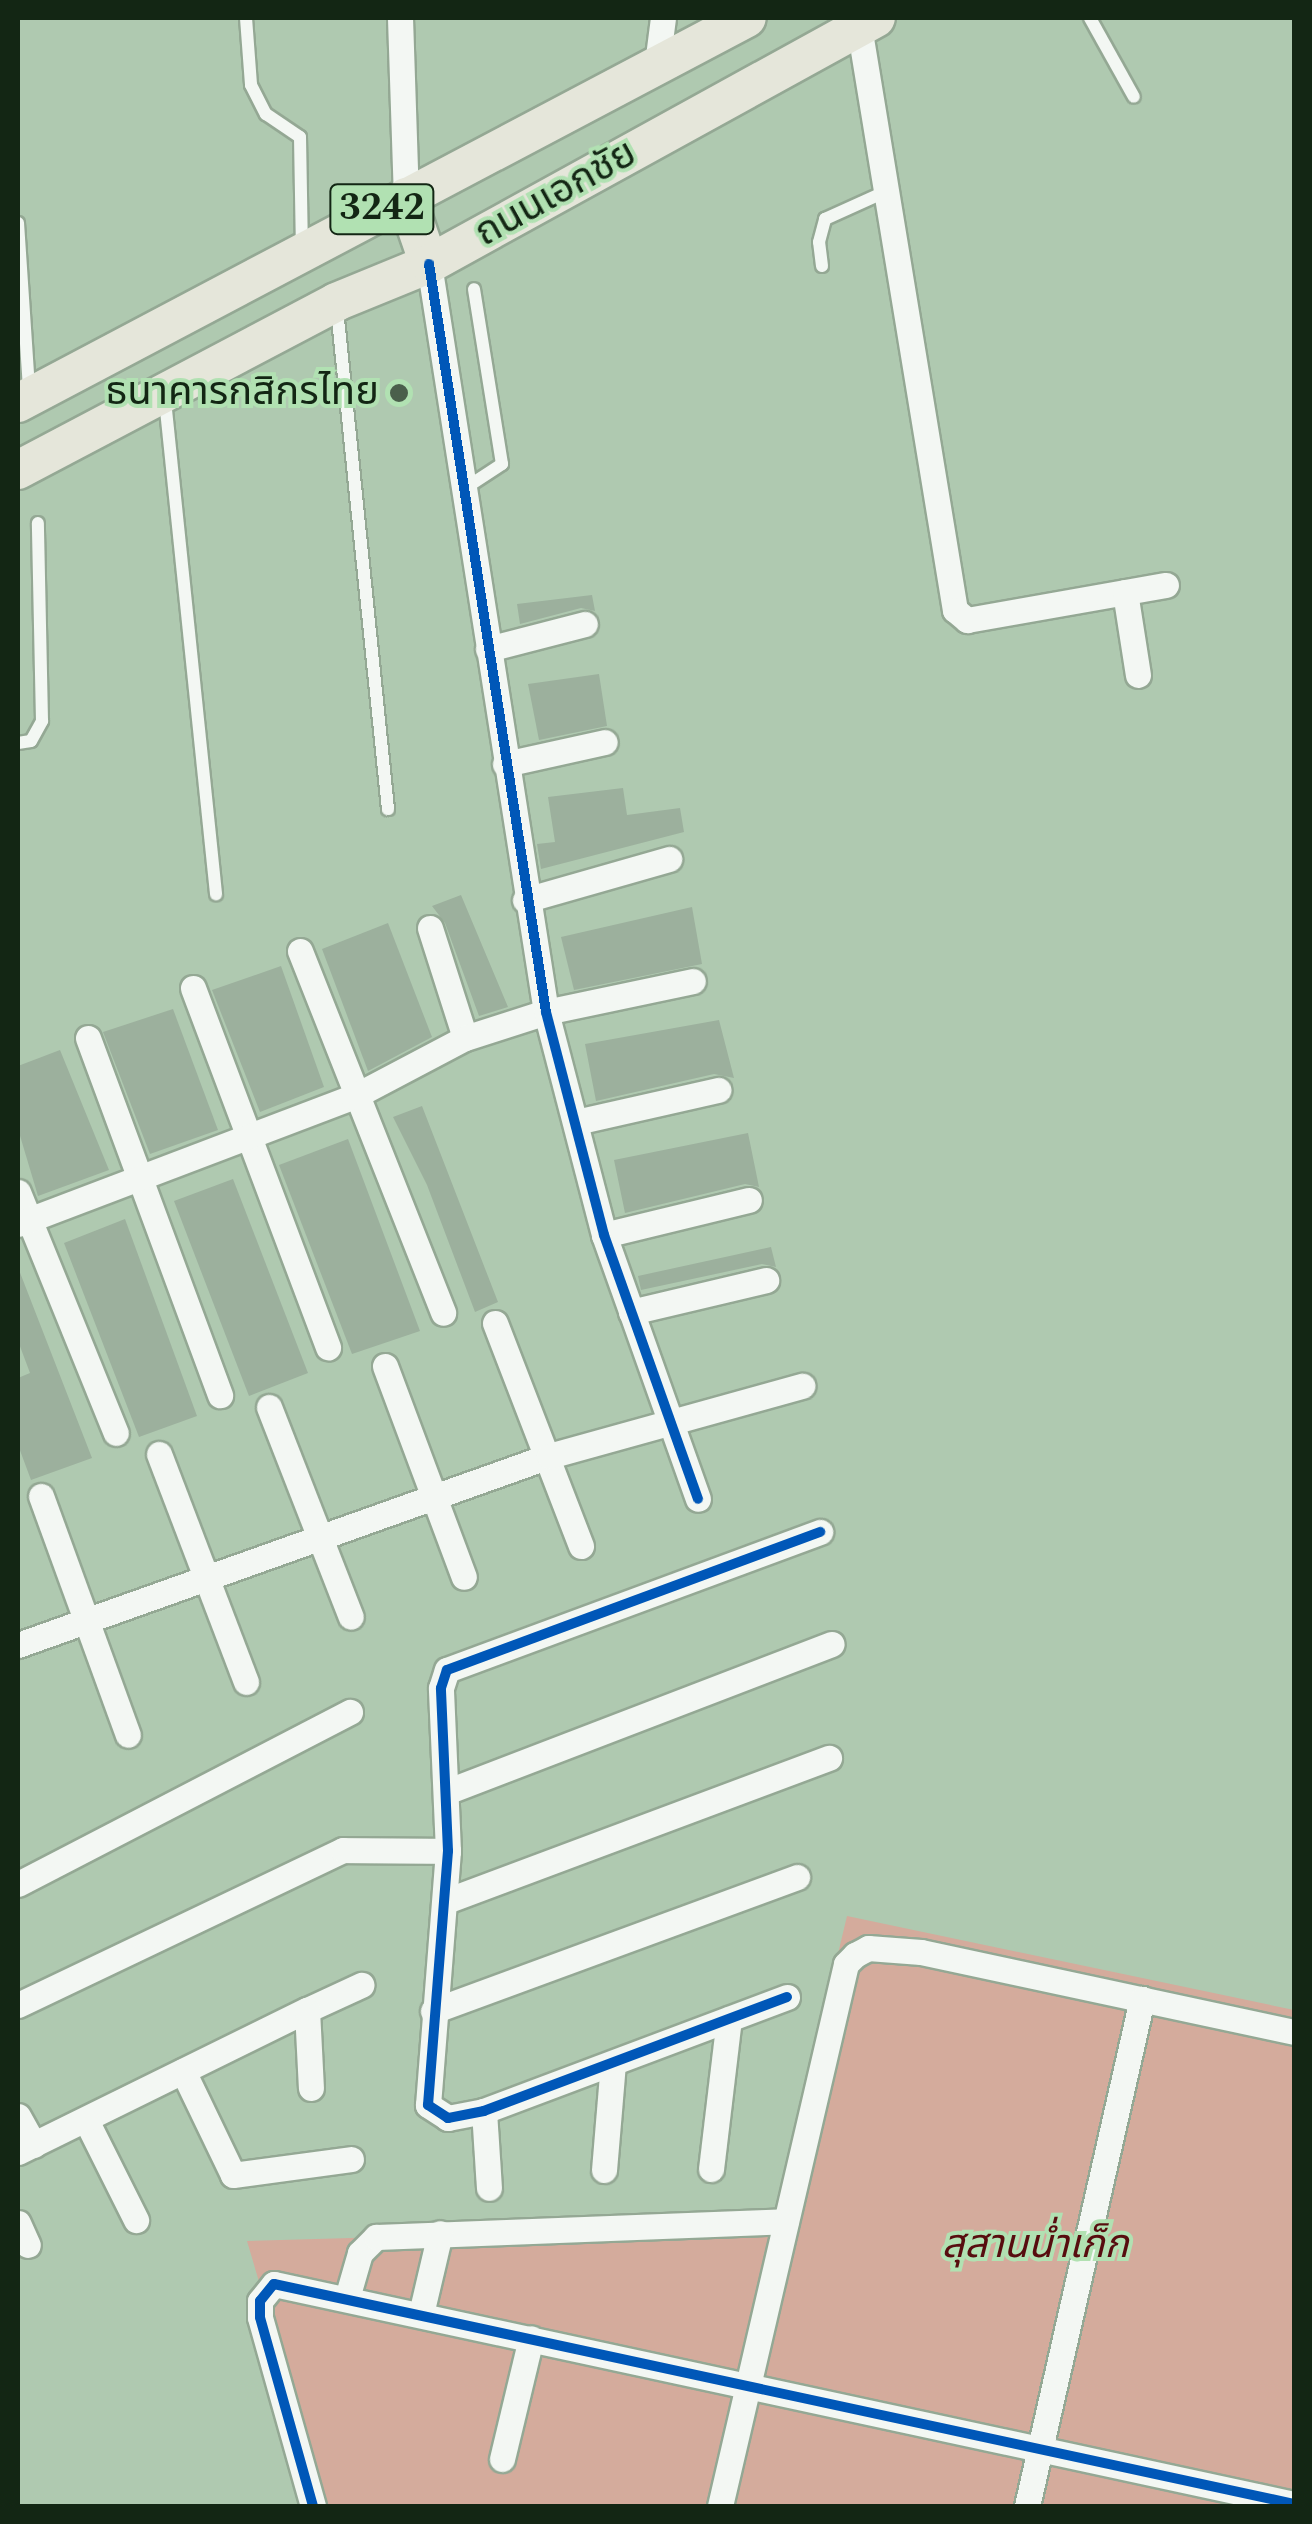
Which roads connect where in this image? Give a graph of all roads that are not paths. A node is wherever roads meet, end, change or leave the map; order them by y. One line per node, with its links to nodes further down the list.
1 (246, 18): 12 (lane)
2 (400, 18): 10 (street)
3 (663, 18): 7 (street)
4 (748, 18): 7 (main road, ถนนเอกชัย / 3242)
5 (1090, 18): 8 (lane)
6 (868, 22): 9 (street); 13 (main road, ถนนเอกชัย / 3242)
7 (657, 64): 10 (main road, ถนนเอกชัย / 3242)
8 (1134, 97)
9 (890, 191): 14 (lane); 23 (street)
10 (406, 197): 12 (main road, ถนนเอกชัย / 3242); 13 (main road)
11 (18, 223): 18 (lane)
12 (302, 251): 18 (main road, ถนนเอกชัย / 3242)
13 (430, 264): 16 (main road, ถนนเอกชัย / 3242); 20 (street)
14 (822, 266)
15 (474, 289): 20 (lane)
16 (336, 302): 17 (main road, ถนนเอกชัย / 3242); 30 (lane)
17 (164, 392): 19 (main road, ถนนเอกชัย / 3242); 32 (lane)
18 (23, 400)
19 (18, 470)
20 (467, 487): 25 (street)
21 (38, 524): 28 (lane)
22 (1166, 585): 23 (street)
23 (1125, 592): 26 (street)
24 (585, 624): 25 (street)
25 (488, 648): 29 (street)
26 (1138, 676)
27 (605, 742): 29 (street)
28 (18, 743)
29 (506, 764): 33 (street)
30 (388, 809)
31 (669, 858): 33 (street)
32 (216, 894)
33 (525, 900): 38 (street)
34 (430, 928): 40 (street)
35 (300, 951): 42 (street)
36 (692, 981): 38 (street)
37 (193, 988): 44 (street)
38 (546, 1012): 40 (street); 43 (street)
39 (88, 1038): 45 (street)
40 (465, 1038): 42 (street)
41 (718, 1090): 43 (street)
42 (353, 1097): 44 (street); 52 (street)
43 (576, 1122): 49 (street)
44 (245, 1138): 45 (street); 54 (street)
45 (135, 1180): 48 (street); 57 (street)
46 (18, 1192): 48 (street)
47 (749, 1200): 49 (street)
48 (23, 1222): 60 (street)
49 (604, 1234): 51 (street)
50 (766, 1280): 51 (street)
51 (631, 1312): 59 (street)
52 (444, 1313)
53 (495, 1324): 62 (street)
54 (328, 1348)
55 (386, 1366): 64 (street)
56 (802, 1386): 59 (street)
57 (220, 1394)
58 (269, 1408): 67 (street)
59 (670, 1419): 62 (street); 65 (street)
60 (116, 1433)
61 (159, 1454): 70 (street)
62 (549, 1456): 64 (street); 68 (street)
63 (41, 1496): 72 (street)
64 (438, 1498): 67 (street); 69 (street)
65 (698, 1499)
66 (820, 1532): 79 (street)
67 (315, 1534): 70 (street); 71 (street)
68 (582, 1546)
69 (464, 1576)
70 (201, 1577): 72 (street); 75 (street)
71 (351, 1617)
72 (83, 1620): 74 (street); 77 (street)
73 (832, 1644): 79 (street)
74 (18, 1645)
75 (246, 1682)
76 (350, 1712): 82 (street)
77 (128, 1734)
78 (829, 1758): 83 (street)
79 (446, 1792): 80 (street)
80 (448, 1851): 83 (street); 87 (street)
81 (797, 1877): 89 (street)
82 (18, 1884)
83 (446, 1902): 89 (street)
84 (361, 1985): 88 (street)
85 (786, 1997): 90 (street)
86 (1142, 1999): 91 (street); 104 (street); 110 (street)
87 (18, 2005)
88 (308, 2010): 93 (street); 94 (street)
89 (433, 2011): 95 (street)
90 (728, 2019): 92 (street); 100 (street)
91 (1294, 2032)
92 (614, 2063): 95 (street); 101 (street)
93 (184, 2071): 97 (street); 99 (street)
94 (311, 2088)
95 (484, 2111): 102 (street)
96 (18, 2116): 98 (street)
97 (86, 2120): 98 (street); 103 (street)
98 (26, 2149)
99 (350, 2159)
100 (711, 2169)
101 (604, 2170)
102 (490, 2188)
103 (136, 2220)
104 (786, 2221): 105 (street); 109 (street)
105 (440, 2234): 106 (street); 107 (street)
106 (347, 2298): 107 (street); 113 (street)
107 (421, 2314): 108 (street)
108 (531, 2338): 109 (street); 111 (street)
109 (747, 2385): 110 (street); 114 (street)
110 (1041, 2448): 112 (street); 115 (street)
111 (502, 2458)
112 (1294, 2504)
113 (313, 2506)
114 (720, 2506)
115 (1027, 2506)

